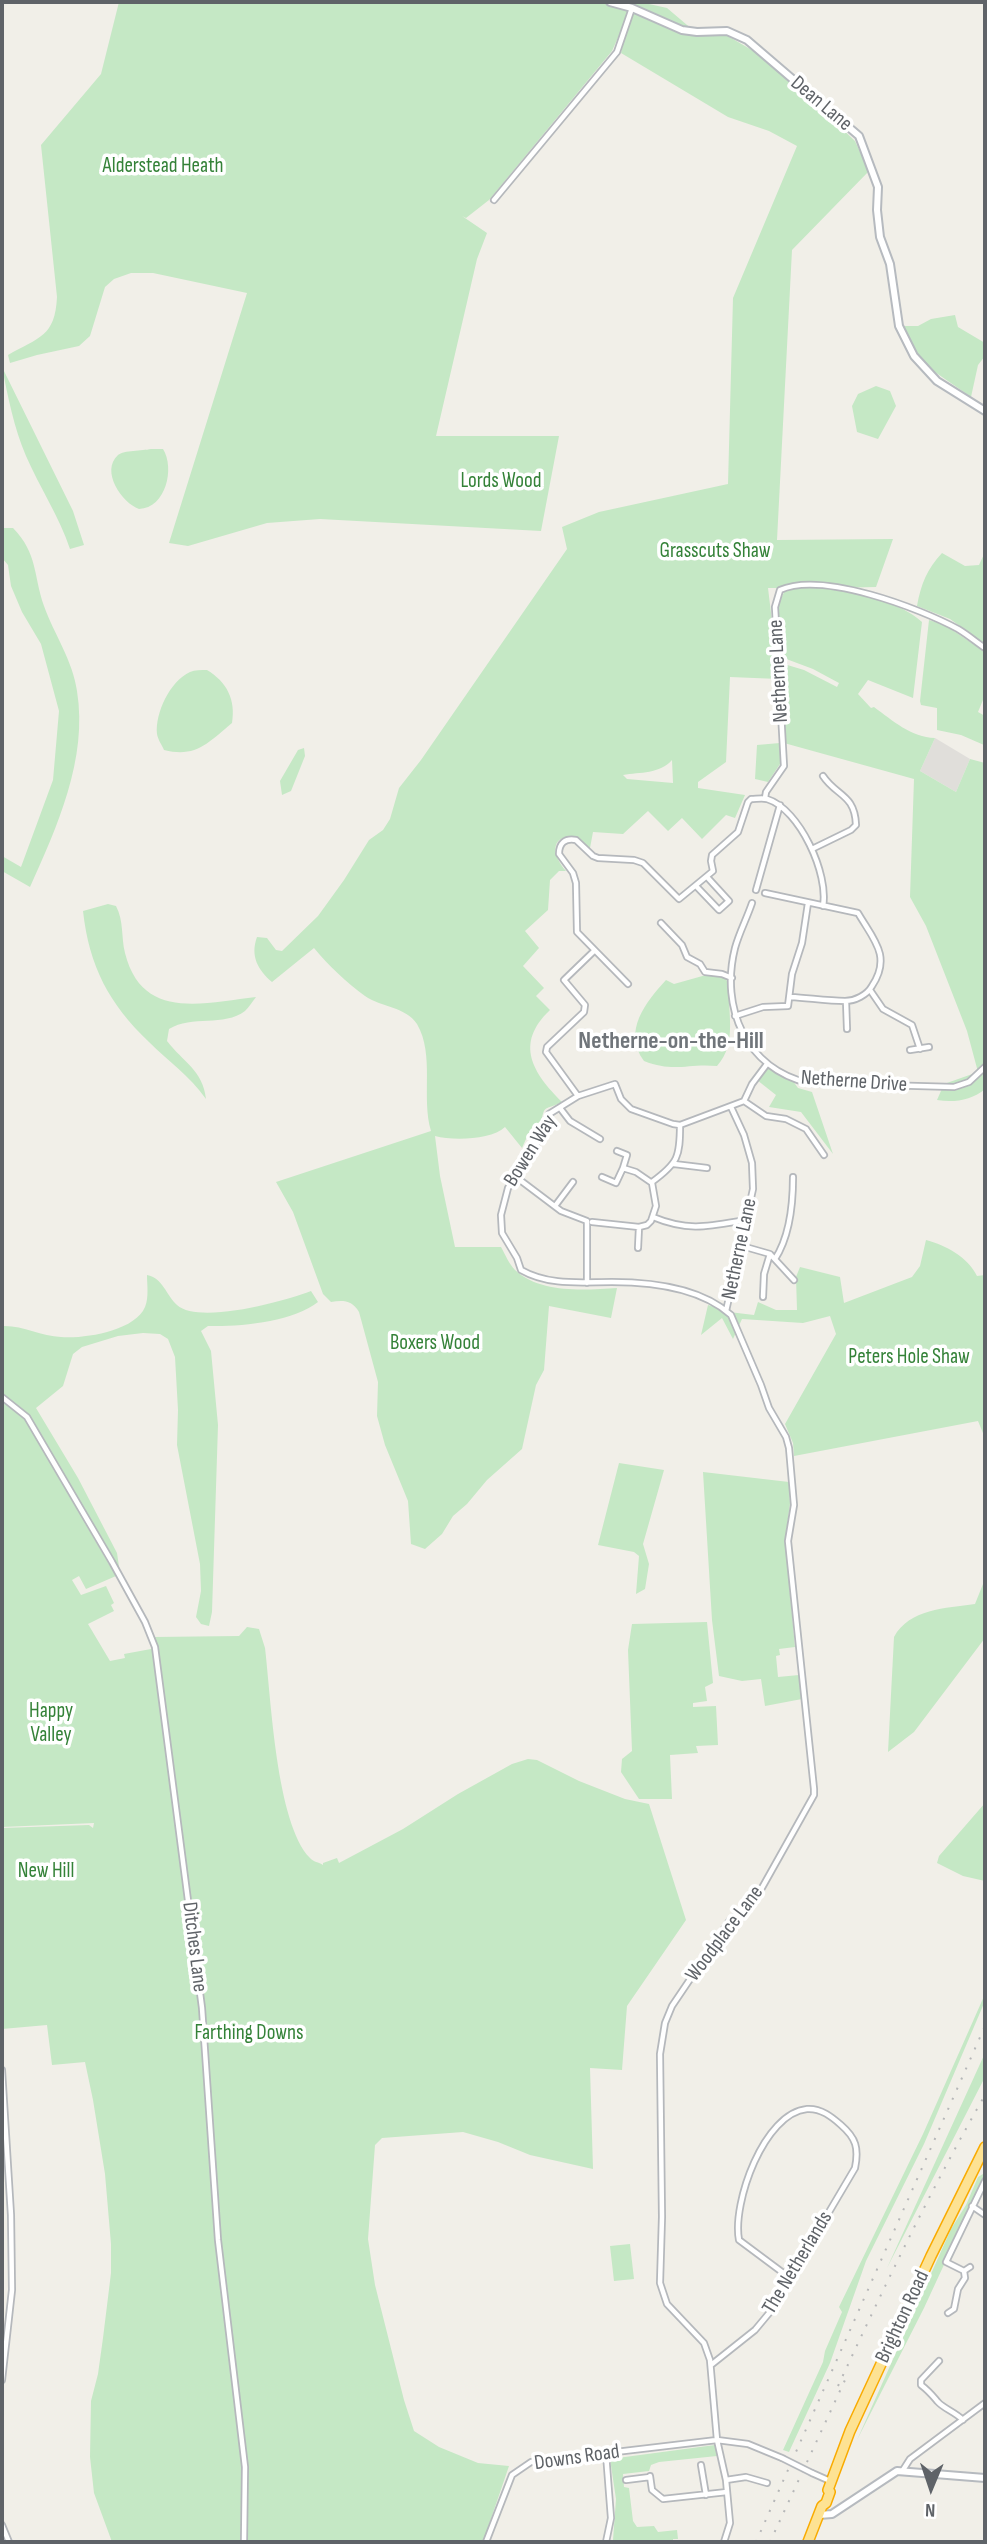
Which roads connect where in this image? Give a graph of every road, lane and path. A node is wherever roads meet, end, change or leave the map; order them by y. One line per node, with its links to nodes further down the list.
1 (610, 2): 2 (street, Dean Lane)
2 (632, 8): 3 (street); 4 (street, Dean Lane)
3 (494, 200)
4 (985, 411)
5 (985, 648): 7 (street, Netherne Lane)
6 (822, 776): 9 (street)
7 (765, 798): 8 (street); 10 (street)
8 (780, 805): 9 (street); 12 (street)
9 (811, 849): 16 (street)
10 (707, 877): 11 (street); 11 (street)
11 (696, 886): 18 (street)
12 (756, 890)
13 (765, 892): 15 (street)
14 (752, 903): 19 (street, Netherne Drive)
15 (808, 903): 16 (street); 22 (street)
16 (823, 906): 21 (street)
17 (661, 923): 19 (street)
18 (594, 951): 20 (street); 31 (street)
19 (732, 978): 24 (street, Netherne Drive)
20 (628, 984)
21 (870, 990): 23 (street); 27 (street)
22 (791, 997): 23 (street); 24 (street)
23 (846, 1001): 25 (street)
24 (735, 1016): 29 (street, Netherne Drive)
25 (847, 1030)
26 (929, 1047): 27 (street)
27 (920, 1049): 28 (street)
28 (910, 1050)
29 (767, 1063): 30 (street, Netherne Drive); 32 (street)
30 (985, 1067)
31 (578, 1096): 34 (street, Bowen Way); 35 (street, Bowen Way)
32 (744, 1101): 33 (street); 38 (street)
33 (731, 1107): 35 (street); 49 (street, Netherne Lane)
34 (561, 1108): 36 (street); 42 (street, Bowen Way)
35 (680, 1125): 39 (street)
36 (600, 1139)
37 (617, 1151): 40 (street)
38 (824, 1155)
39 (674, 1164): 41 (street); 46 (street)
40 (622, 1168): 43 (street); 46 (street)
41 (707, 1168)
42 (516, 1177): 47 (street); 57 (street, Bowen Way)
43 (602, 1177)
44 (793, 1177): 55 (street)
45 (573, 1182): 47 (street)
46 (652, 1183): 48 (street)
47 (555, 1206): 57 (street)
48 (653, 1217): 49 (street); 51 (street)
49 (746, 1220): 52 (street, Netherne Lane)
50 (592, 1222): 51 (street)
51 (639, 1227): 53 (street)
52 (742, 1247): 54 (street); 59 (street, Netherne Lane)
53 (638, 1248)
54 (770, 1254): 55 (street); 58 (street)
55 (775, 1259): 56 (street)
56 (794, 1280)
57 (587, 1283): 59 (street)
58 (763, 1297)
59 (726, 1311): 71 (street, Woodplace Lane)
60 (2, 1397): 89 (street, Ditches Lane)
61 (2, 2070): 72 (street)
62 (985, 2147): 83 (highway, Brighton Road)
63 (985, 2181): 64 (street)
64 (972, 2206): 65 (street); 67 (street)
65 (985, 2215)
66 (970, 2267): 67 (street)
67 (964, 2271): 69 (street)
68 (790, 2278): 68 (street, The Netherlands); 71 (street, The Netherlands)
69 (948, 2313)
70 (939, 2361): 74 (street)
71 (711, 2366): 75 (street, Woodplace Lane)
72 (2, 2380)
73 (985, 2403): 74 (street)
74 (963, 2420): 78 (street)
75 (717, 2440): 76 (street, Downs Road); 81 (street, Woodplace Lane); 83 (street, bridge)
76 (606, 2454): 90 (street, Downs Road); 91 (street)
77 (701, 2465): 85 (street)
78 (903, 2470): 79 (street); 86 (street)
79 (985, 2478)
80 (626, 2480): 85 (street)
81 (726, 2480): 82 (street); 84 (street, Woodplace Lane)
82 (767, 2483)
83 (830, 2486): 86 (highway, Brighton Road)
84 (727, 2492): 85 (street); 92 (street, Woodplace Lane)
85 (706, 2495)
86 (820, 2510): 93 (highway, Brighton Road)
87 (2, 2525): 88 (street)
88 (9, 2542)
89 (244, 2542)
90 (486, 2542)
91 (606, 2542)
92 (724, 2542)
93 (808, 2542)

